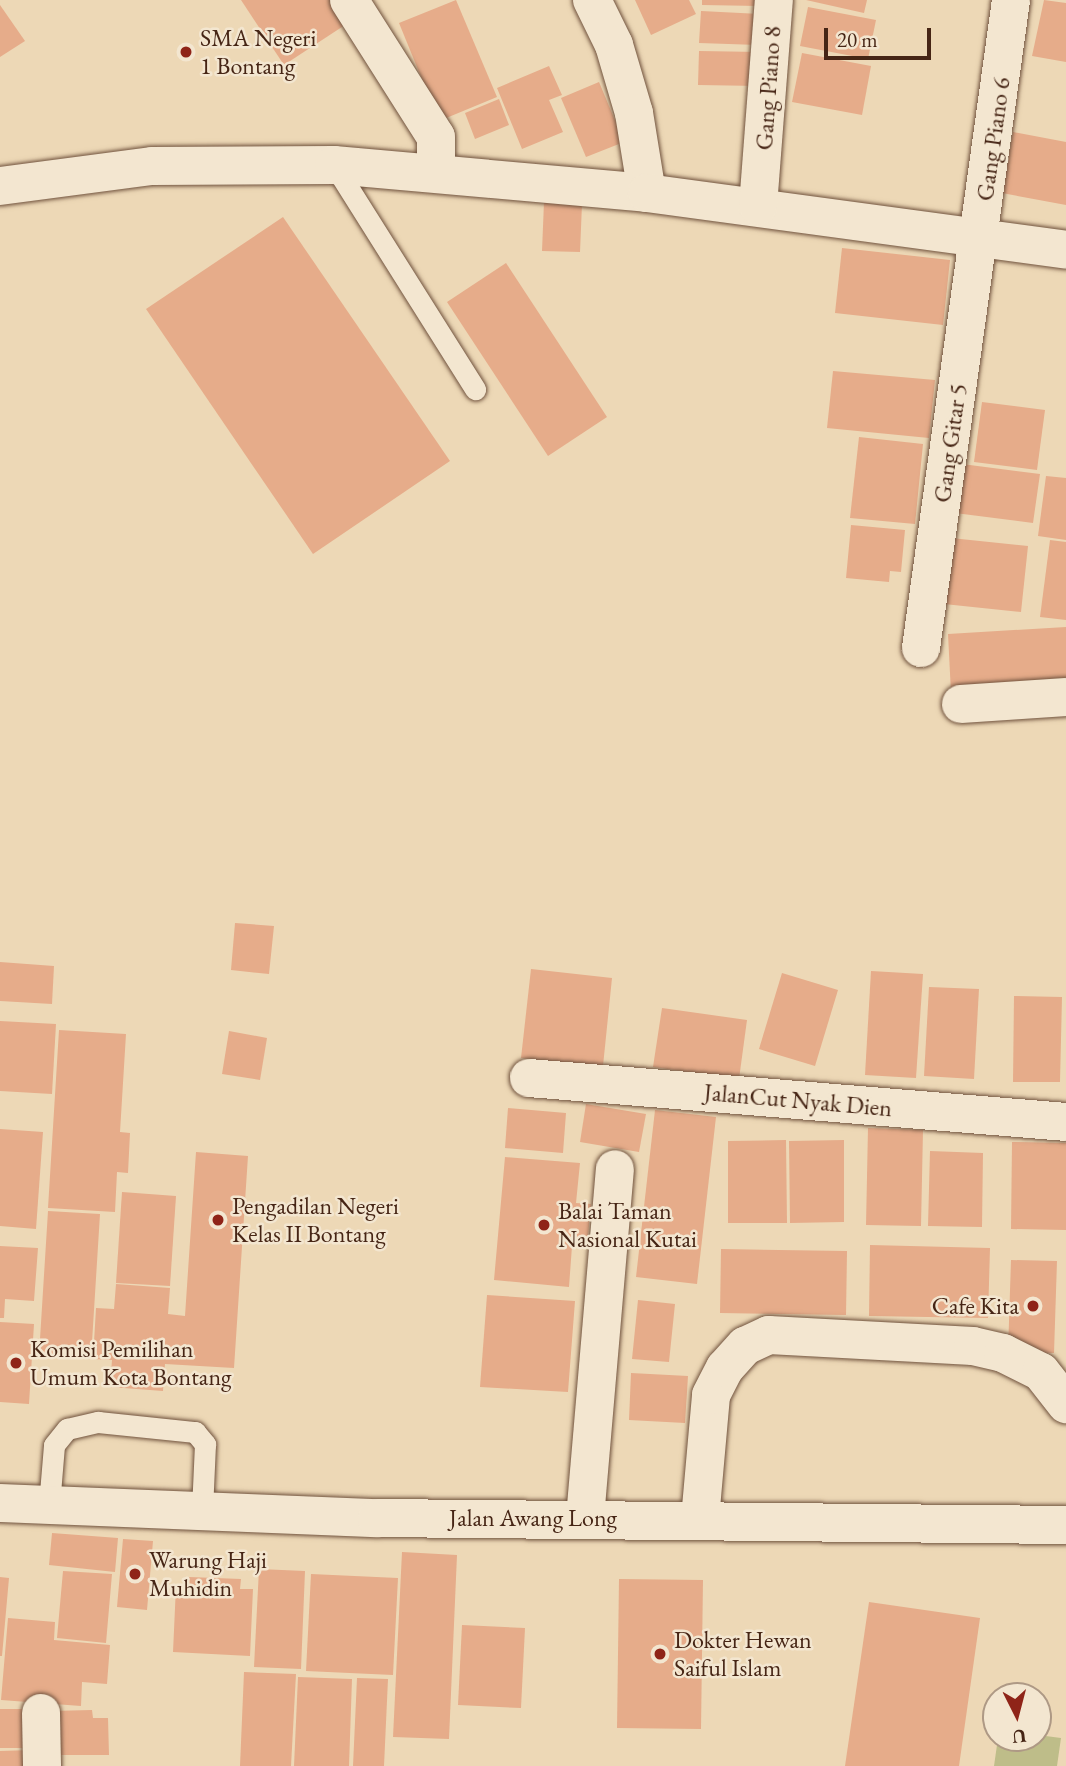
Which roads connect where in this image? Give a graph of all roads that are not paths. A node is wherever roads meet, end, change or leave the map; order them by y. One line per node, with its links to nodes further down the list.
1 (349, 0): 5 (street)
2 (592, 0): 7 (street)
3 (774, 0): 9 (street, Gang Piano 8)
4 (1011, 0): 10 (street, Gang Piano 6)
5 (437, 155): 6 (street); 7 (street)
6 (334, 165): 8 (street); 12 (lane)
7 (647, 180): 9 (street)
8 (0, 186)
9 (760, 192): 10 (street)
10 (982, 217): 11 (street); 13 (street, Gang Gitar 5)
11 (1066, 250)
12 (475, 389)
13 (921, 648)
14 (1066, 696): 15 (street)
15 (961, 704)
16 (529, 1078): 17 (street, JalanCut Nyak Dien)
17 (1066, 1122)
18 (615, 1169): 23 (street)
19 (1066, 1404): 24 (street)
20 (0, 1503): 21 (street, Jalan Awang Long)
21 (49, 1505): 22 (street, Jalan Awang Long); 22 (lane)
22 (202, 1511): 23 (street, Jalan Awang Long)
23 (585, 1518): 24 (street, Jalan Awang Long)
24 (700, 1519): 25 (street, Jalan Awang Long)
25 (1066, 1525)
26 (41, 1713): 27 (street)
27 (42, 1766)

